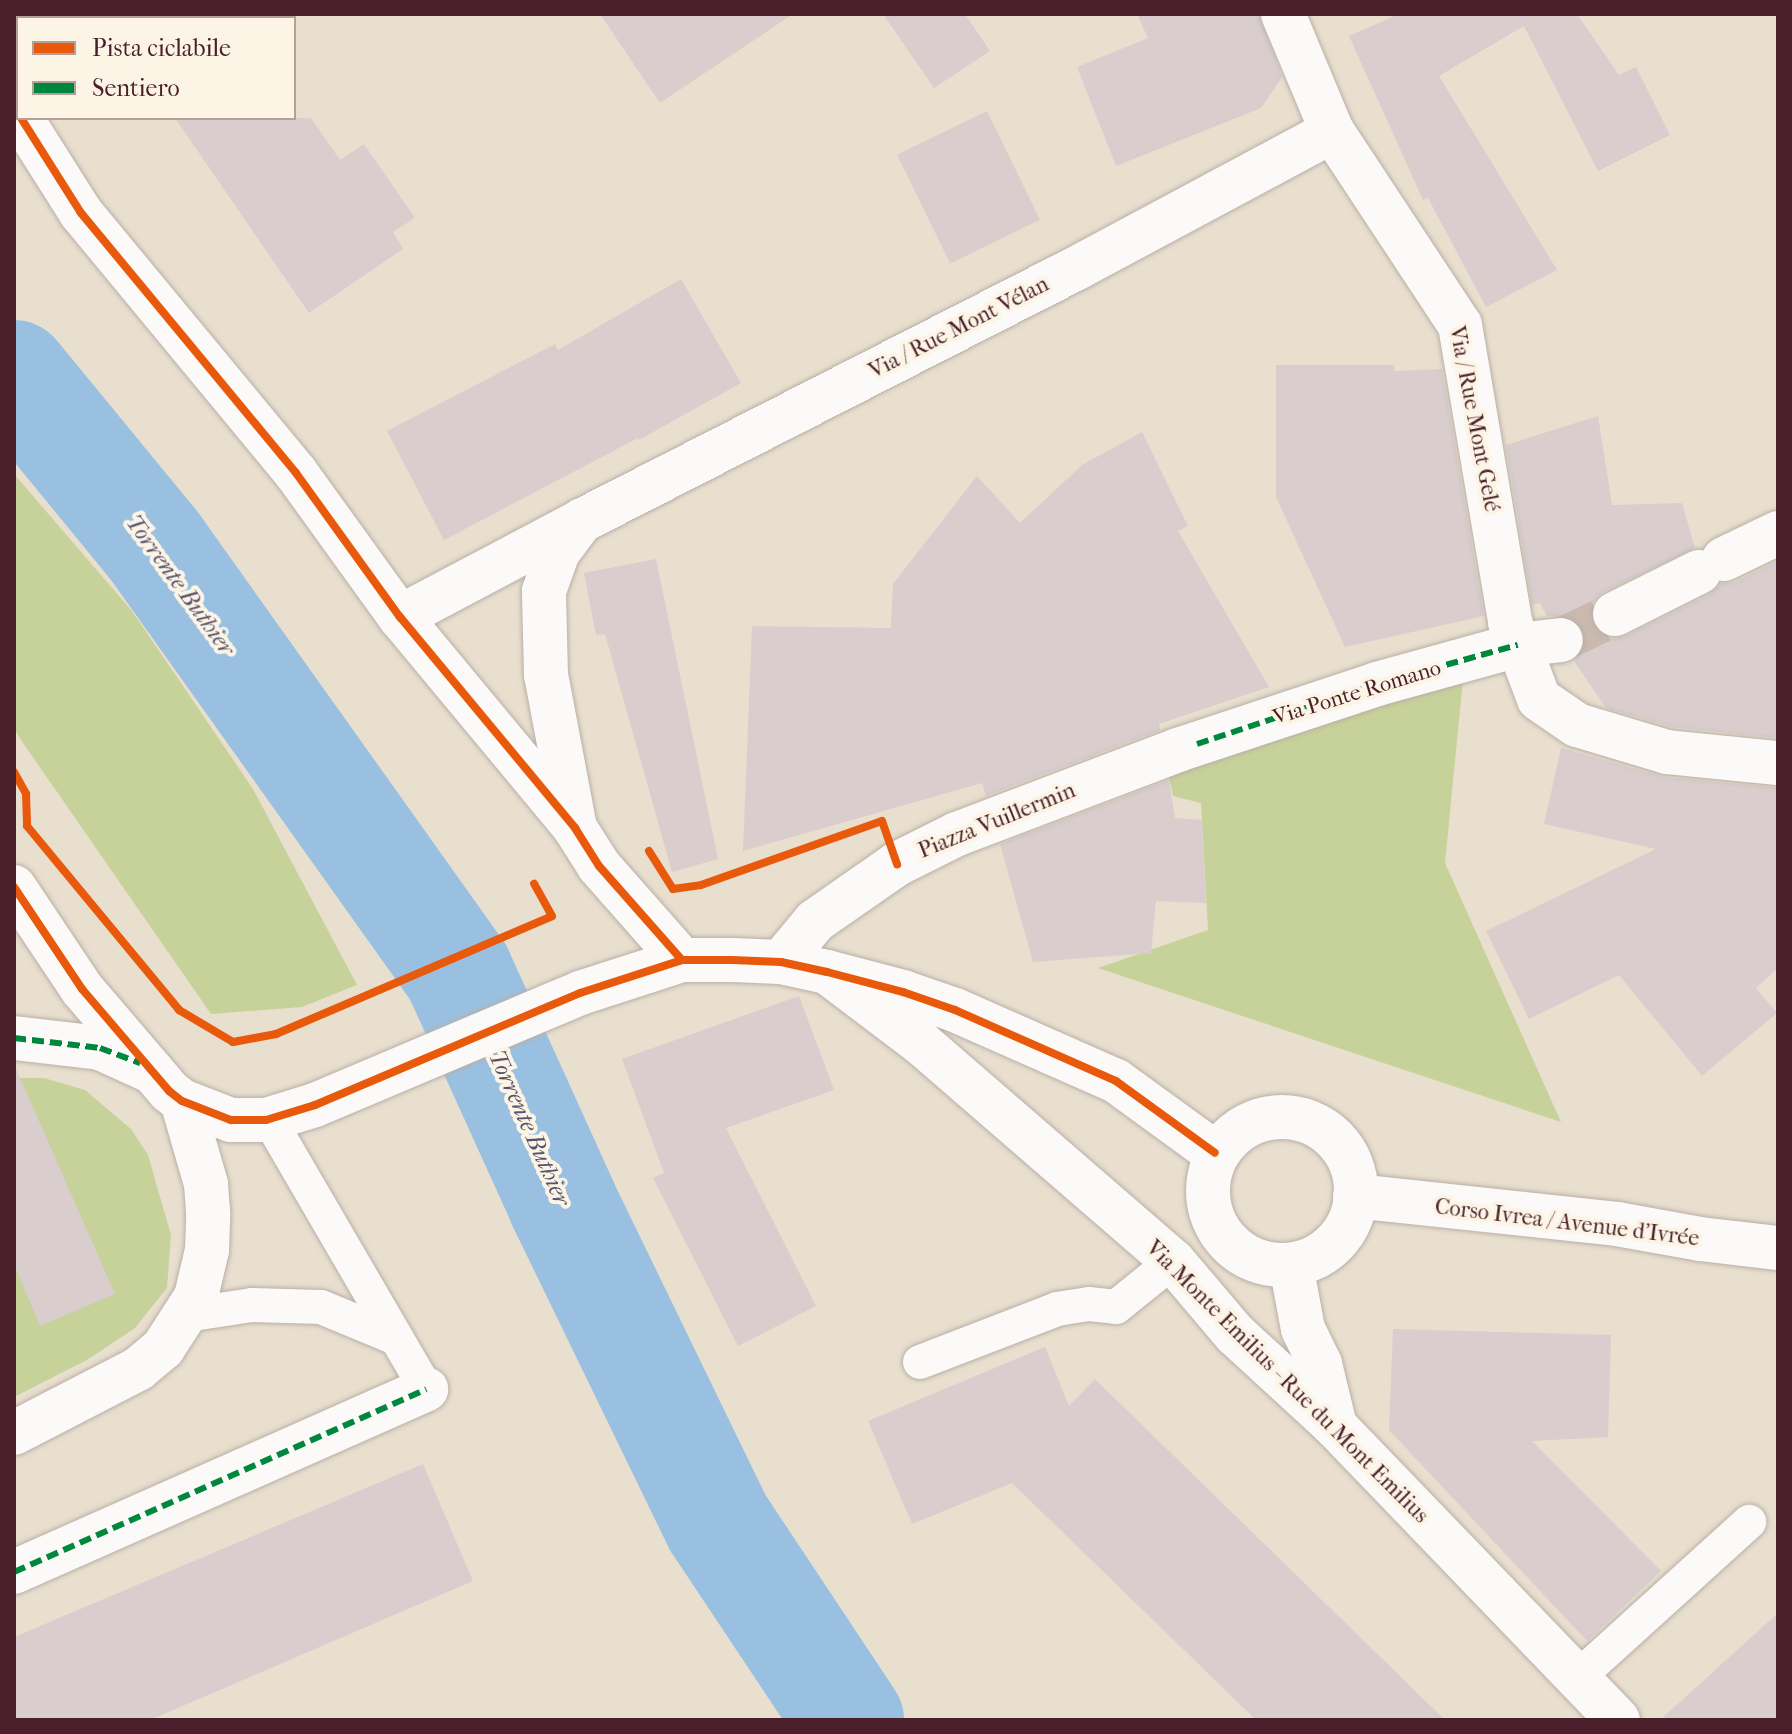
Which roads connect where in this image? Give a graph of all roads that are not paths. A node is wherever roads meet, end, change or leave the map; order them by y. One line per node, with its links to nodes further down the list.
1 (1283, 14): 3 (street, Via / Rue Mont Gelé)
2 (20, 120): 7 (street)
3 (1332, 131): 4 (street, Via / Rue Mont Vélan); 9 (street, Via / Rue Mont Gelé)
4 (583, 520): 7 (street, Via / Rue Mont Vélan); 12 (street)
5 (1778, 533): 6 (street)
6 (1615, 614)
7 (400, 617): 12 (street)
8 (1561, 640): 9 (street, Via Ponte Romano)
9 (1518, 645): 10 (street, Via Ponte Romano); 11 (street, Via / Rue Mont Gelé)
10 (1197, 744): 15 (street, Piazza Vuillermin)
11 (1778, 763)
12 (575, 828): 14 (street)
13 (14, 887): 18 (street)
14 (682, 960): 15 (street); 19 (street)
15 (781, 962): 16 (street)
16 (827, 972): 20 (street); 23 (street, Via Monte Emilius - Rue du Mont Emilius)
17 (14, 1038): 18 (street)
18 (168, 1086): 19 (street); 25 (street)
19 (266, 1120): 26 (lane)
20 (1215, 1153): 21 (street); 24 (street)
21 (1355, 1196): 22 (street, Corso Ivrea / Avenue d'Ivrée); 24 (street)
22 (1778, 1248)
23 (1173, 1261): 27 (lane); 29 (street, Via Monte Emilius - Rue du Mont Emilius)
24 (1291, 1265): 29 (street)
25 (186, 1315): 26 (lane); 30 (street)
26 (396, 1338): 28 (lane)
27 (920, 1362)
28 (426, 1389): 32 (street)
29 (1335, 1426): 33 (street, Via Monte Emilius - Rue du Mont Emilius)
30 (14, 1433)
31 (1749, 1522): 33 (lane)
32 (14, 1572)
33 (1576, 1679): 34 (street, Via Monte Emilius - Rue du Mont Emilius)
34 (1618, 1720)

